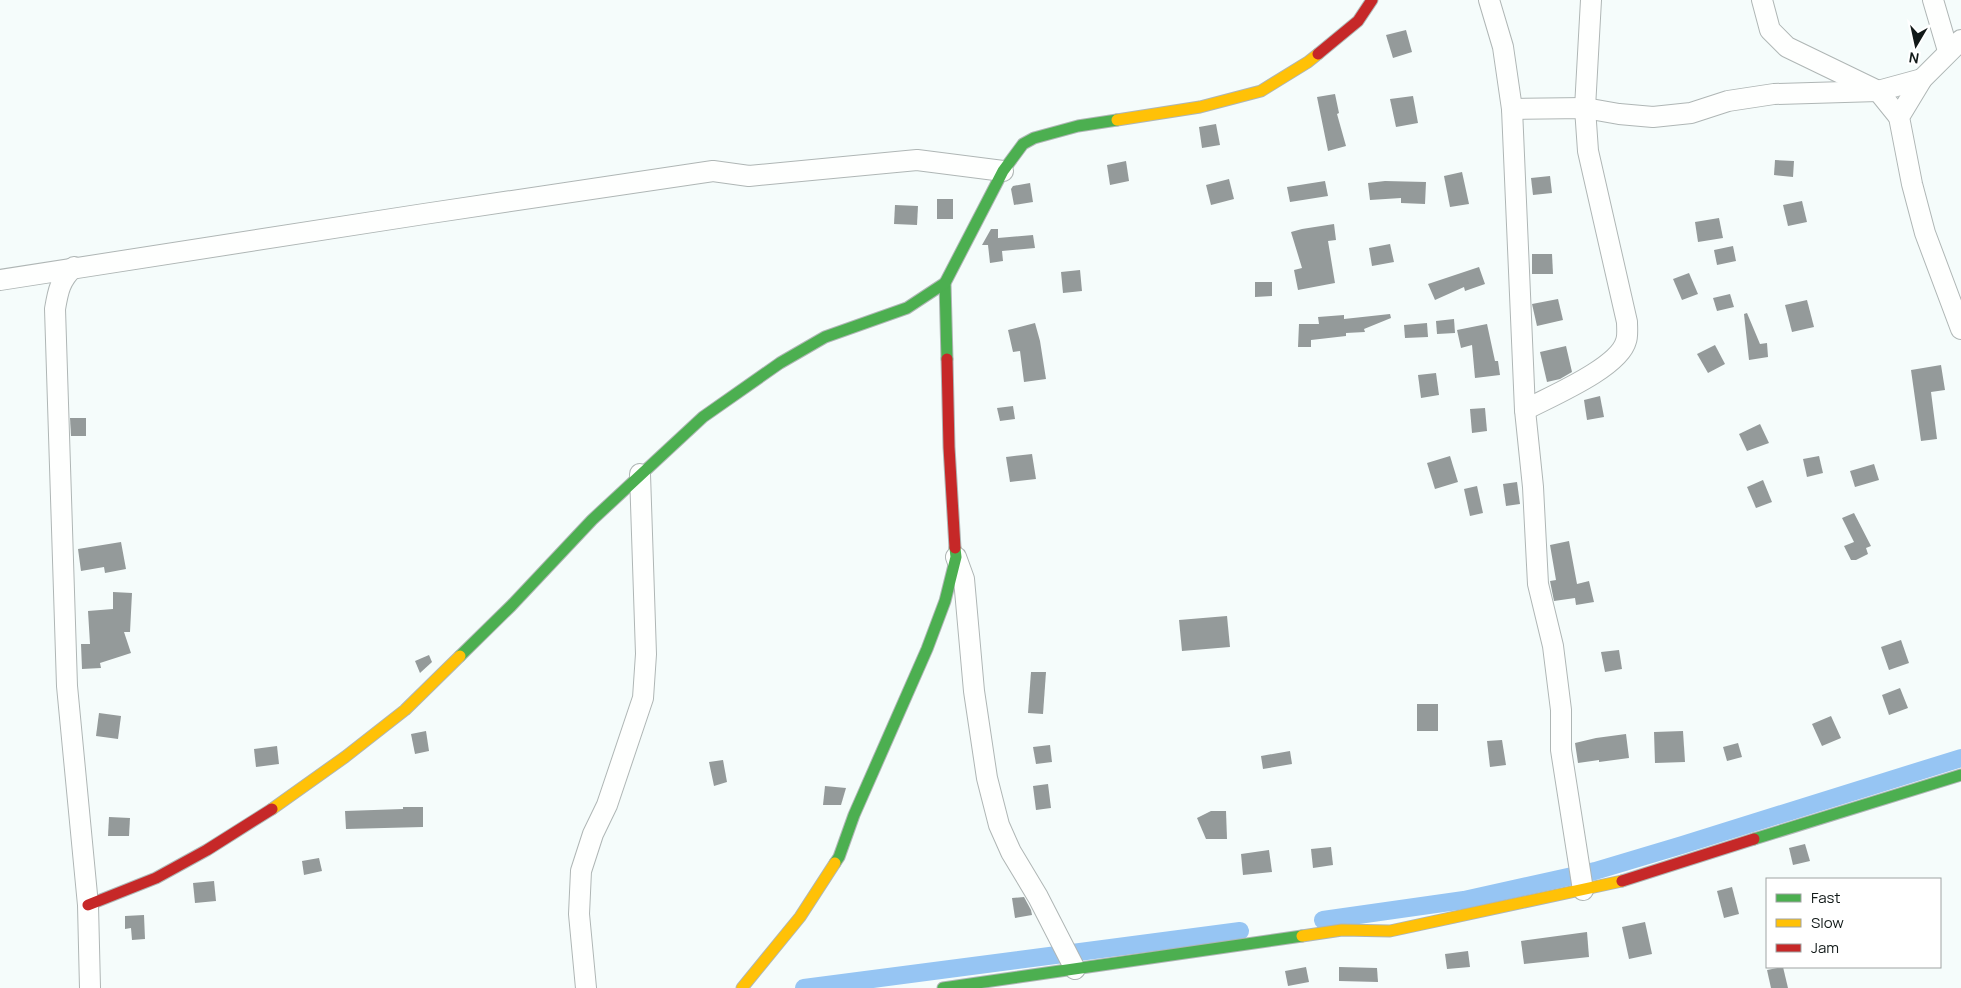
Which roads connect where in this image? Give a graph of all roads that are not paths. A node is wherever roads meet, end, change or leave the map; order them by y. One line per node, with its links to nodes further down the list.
1 (1372, 0): 12 (street)
2 (1489, 0): 10 (street)
3 (1592, 0): 9 (street)
4 (1762, 0): 8 (street)
5 (1933, 0): 6 (street)
6 (1955, 46): 7 (street)
7 (1922, 79): 8 (street); 11 (street)
8 (1878, 91): 9 (street); 11 (street)
9 (1585, 108): 10 (street); 17 (street)
10 (1512, 110): 17 (street)
11 (1899, 117): 16 (street)
12 (1003, 171): 13 (street); 15 (street)
13 (74, 267): 14 (street); 22 (street)
14 (0, 280)
15 (945, 283): 18 (street); 19 (street)
16 (1961, 329)
17 (1525, 410): 21 (street)
18 (640, 474): 22 (street); 25 (street)
19 (956, 556): 23 (street); 26 (street)
20 (1960, 777): 21 (street)
21 (1583, 890): 23 (street)
22 (88, 905): 24 (street)
23 (1075, 969): 27 (street)
24 (90, 988)
25 (586, 988)
26 (742, 988)
27 (943, 988)

